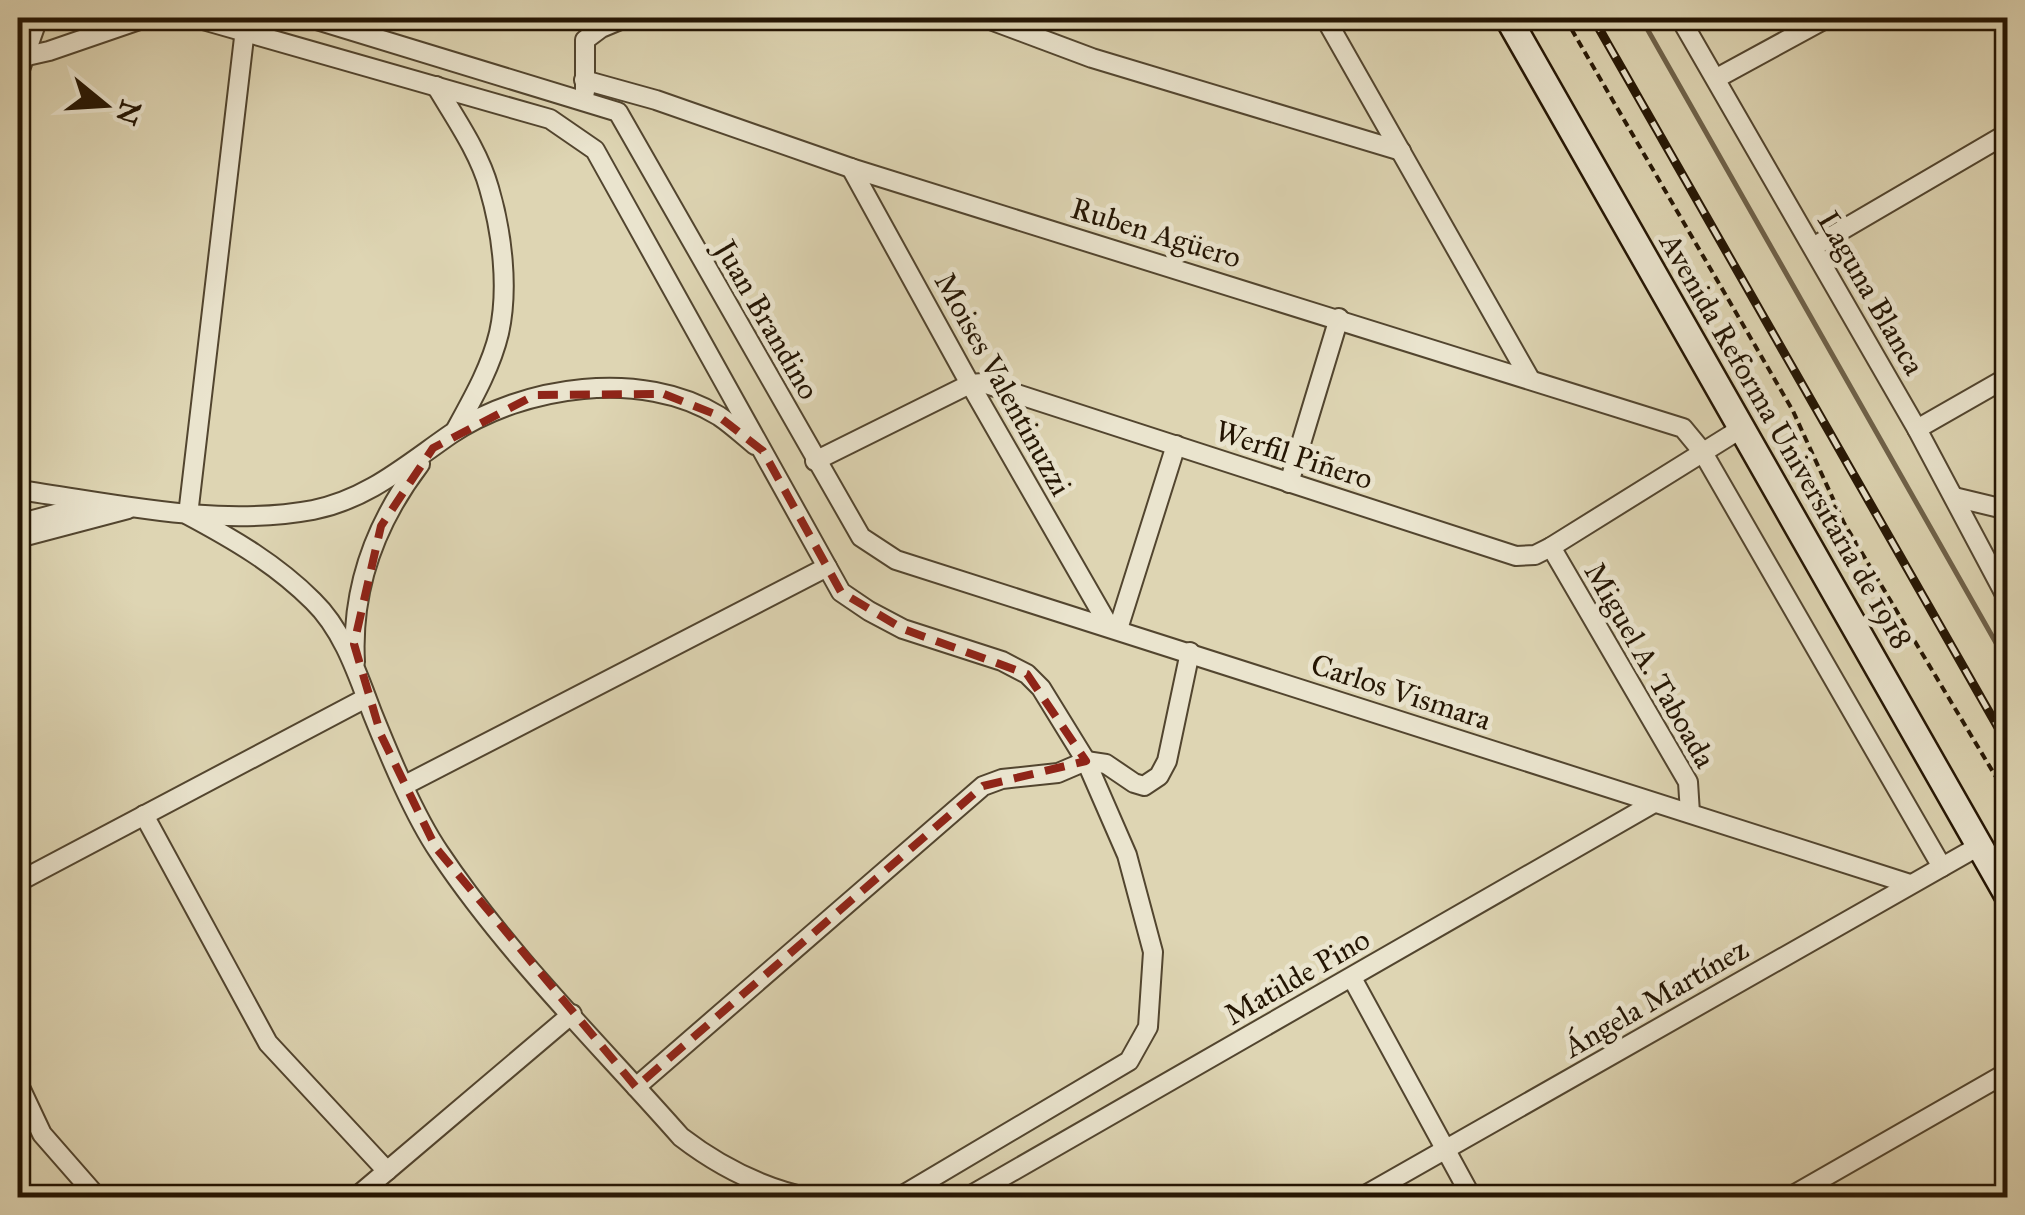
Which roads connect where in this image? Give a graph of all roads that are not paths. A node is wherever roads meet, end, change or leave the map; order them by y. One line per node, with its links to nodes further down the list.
1 (38, 18): 12 (street)
2 (145, 18): 12 (street)
3 (196, 18): 11 (street)
4 (310, 18): 16 (street)
5 (626, 18): 14 (street)
6 (985, 18): 18 (street)
7 (1325, 18): 18 (street)
8 (1508, 18): 25 (main road, Avenida Reforma Universitaria de 1918)
9 (1680, 18): 13 (street, Laguna Blanca)
10 (1827, 18): 13 (street)
11 (246, 30): 15 (street); 39 (street)
12 (19, 64)
13 (1717, 78): 20 (street, Laguna Blanca)
14 (584, 80): 16 (street); 19 (street, Ruben Agüero)
15 (436, 86): 27 (street); 30 (street)
16 (586, 103): 32 (street, Juan Brandino)
17 (2008, 134): 20 (street)
18 (1402, 151): 23 (street)
19 (851, 168): 21 (street, Ruben Agüero); 24 (street, Moises Valentinuzzi)
20 (1813, 247): 26 (street, Laguna Blanca)
21 (1340, 318): 23 (street, Ruben Agüero); 33 (street)
22 (2008, 377): 26 (street)
23 (1530, 379): 31 (street, Ruben Agüero)
24 (970, 384): 28 (street, Werfil Piñero); 32 (street); 45 (street, Moises Valentinuzzi)
25 (1742, 428): 31 (street, Werfil Piñero); 54 (main road, Avenida Reforma Universitaria de 1918)
26 (1917, 429): 35 (street, Laguna Blanca)
27 (454, 432): 29 (street); 30 (street)
28 (1176, 446): 33 (street, Werfil Piñero); 45 (street)
29 (433, 448): 39 (street); 47 (street)
30 (763, 451): 43 (street)
31 (1702, 451): 41 (street, Werfil Piñero); 55 (street)
32 (815, 461): 42 (street, Juan Brandino)
33 (1289, 483): 41 (street, Werfil Piñero)
34 (18, 490): 36 (street)
35 (1954, 497): 38 (street); 44 (street, Laguna Blanca)
36 (102, 501): 37 (street); 40 (street)
37 (137, 507): 39 (street); 40 (street)
38 (2008, 510)
39 (188, 515): 47 (street)
40 (18, 528)
41 (1551, 547): 52 (street, Miguel A. Taboada)
42 (876, 548): 45 (street, Carlos Vismara)
43 (827, 567): 49 (street); 50 (street)
44 (2008, 600)
45 (1113, 628): 46 (street, Carlos Vismara)
46 (1190, 652): 49 (street); 51 (street, Carlos Vismara)
47 (355, 669): 48 (street)
48 (366, 698): 50 (street); 53 (street)
49 (1086, 761): 63 (street); 69 (street)
50 (405, 784): 60 (street)
51 (1654, 804): 52 (street, Carlos Vismara); 59 (street, Matilde Pino)
52 (1690, 813): 57 (street, Carlos Vismara)
53 (144, 815): 56 (street); 65 (street)
54 (1979, 846): 55 (street, Ángela Martínez); 58 (main road, Avenida Reforma Universitaria de 1918)
55 (1942, 867): 57 (street, Ángela Martínez)
56 (18, 882)
57 (1910, 884): 64 (street, Ángela Martínez)
58 (2008, 896)
59 (1352, 978): 64 (street); 70 (street, Matilde Pino)
60 (572, 1014): 63 (street); 65 (street)
61 (2008, 1072): 73 (street)
62 (18, 1083): 66 (street)
63 (636, 1087): 68 (street)
64 (1444, 1150): 71 (street, Ángela Martínez); 72 (street)
65 (387, 1170): 67 (street)
66 (98, 1198)
67 (355, 1198)
68 (810, 1198)
69 (898, 1198)
70 (966, 1198)
71 (1360, 1198)
72 (1472, 1198)
73 (1788, 1198)

